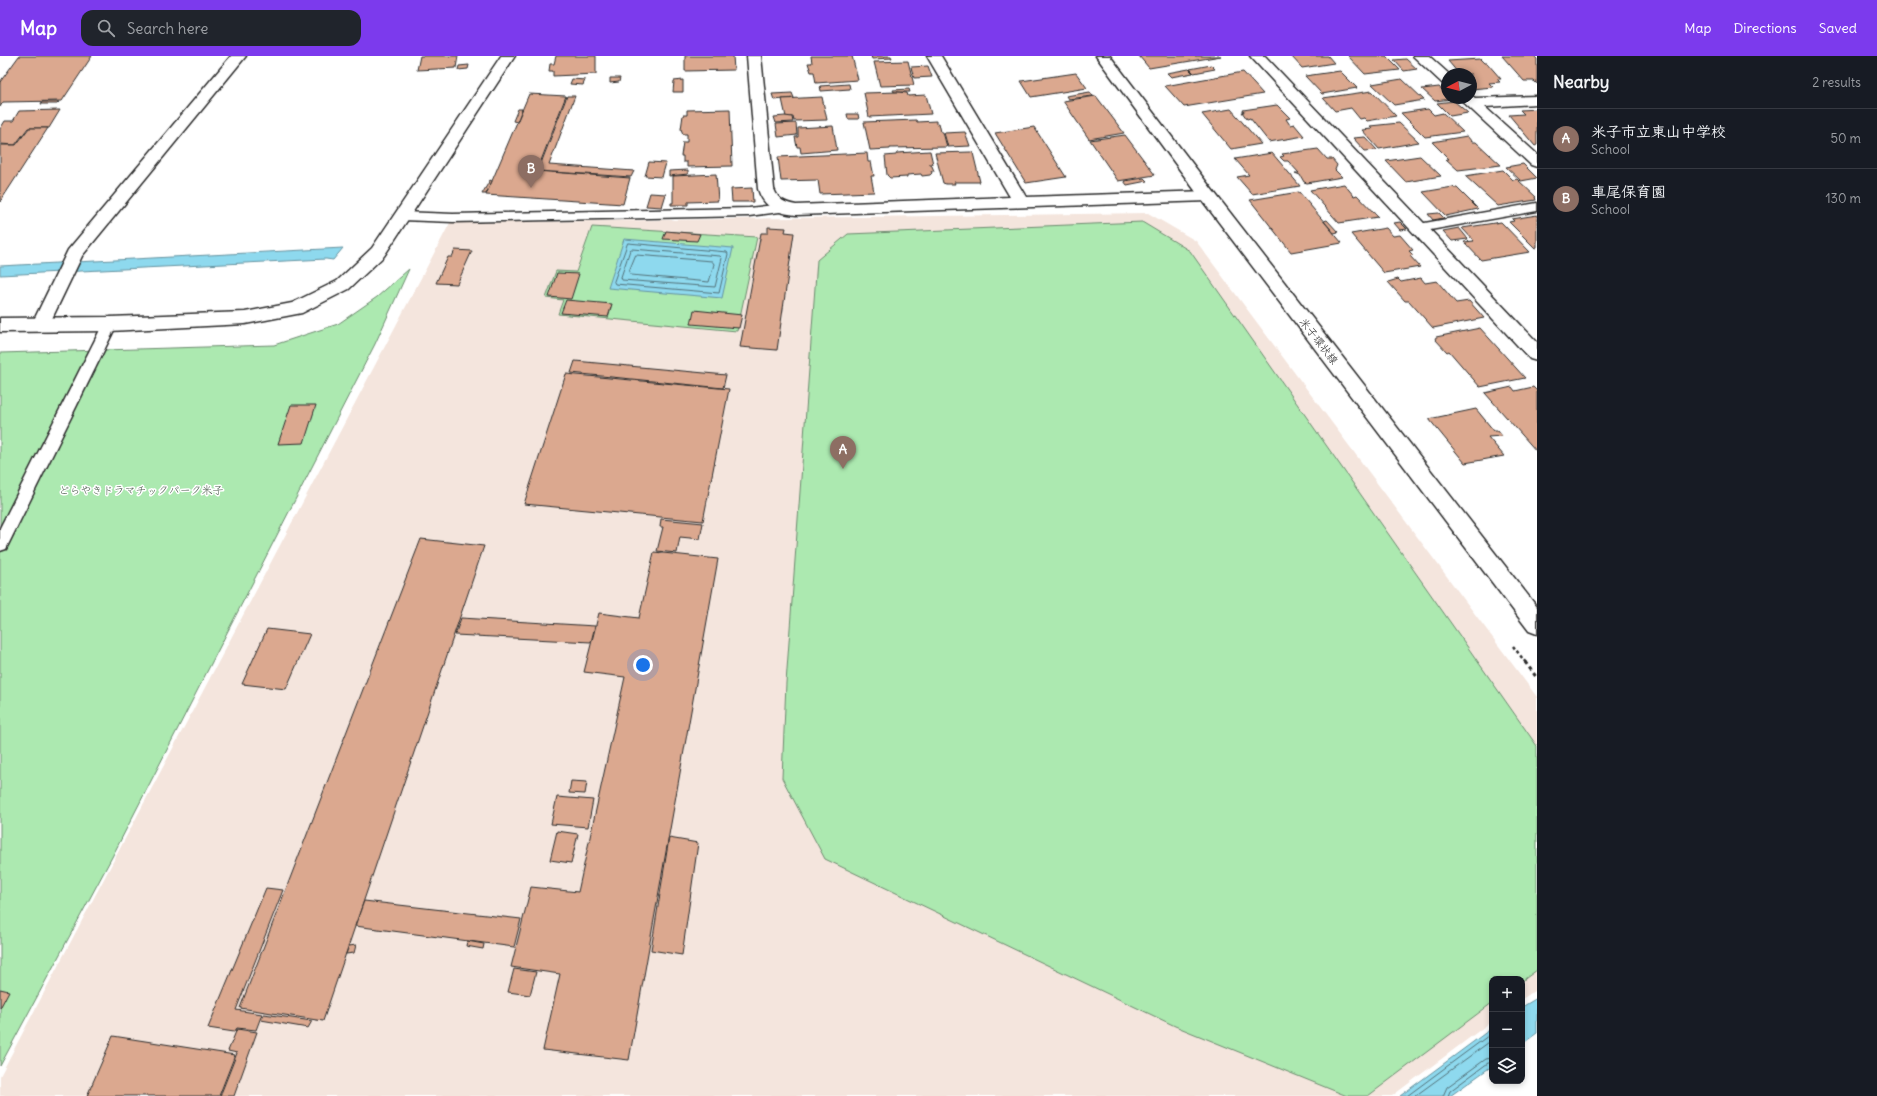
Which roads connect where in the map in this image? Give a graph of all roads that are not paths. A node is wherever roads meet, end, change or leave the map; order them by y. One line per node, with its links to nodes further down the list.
1 (239, 56): 19 (street)
2 (508, 56): 17 (street)
3 (754, 56): 16 (street)
4 (934, 56): 14 (street)
5 (1103, 56): 13 (street, 米子環状線)
6 (1257, 56): 18 (street)
7 (1420, 56): 8 (street)
8 (1441, 75)
9 (1537, 100): 10 (street)
10 (1477, 101)
11 (1472, 104): 12 (street)
12 (1537, 162)
13 (1208, 196): 14 (street); 24 (street, 米子環状線)
14 (1020, 201): 16 (street)
15 (1537, 207): 18 (lane)
16 (783, 208): 17 (lane)
17 (402, 216): 20 (street)
18 (1419, 228): 22 (street)
19 (41, 324): 20 (street); 21 (street)
20 (110, 324): 23 (lane)
21 (0, 325)
22 (1537, 354)
23 (0, 544)
24 (1537, 624)

